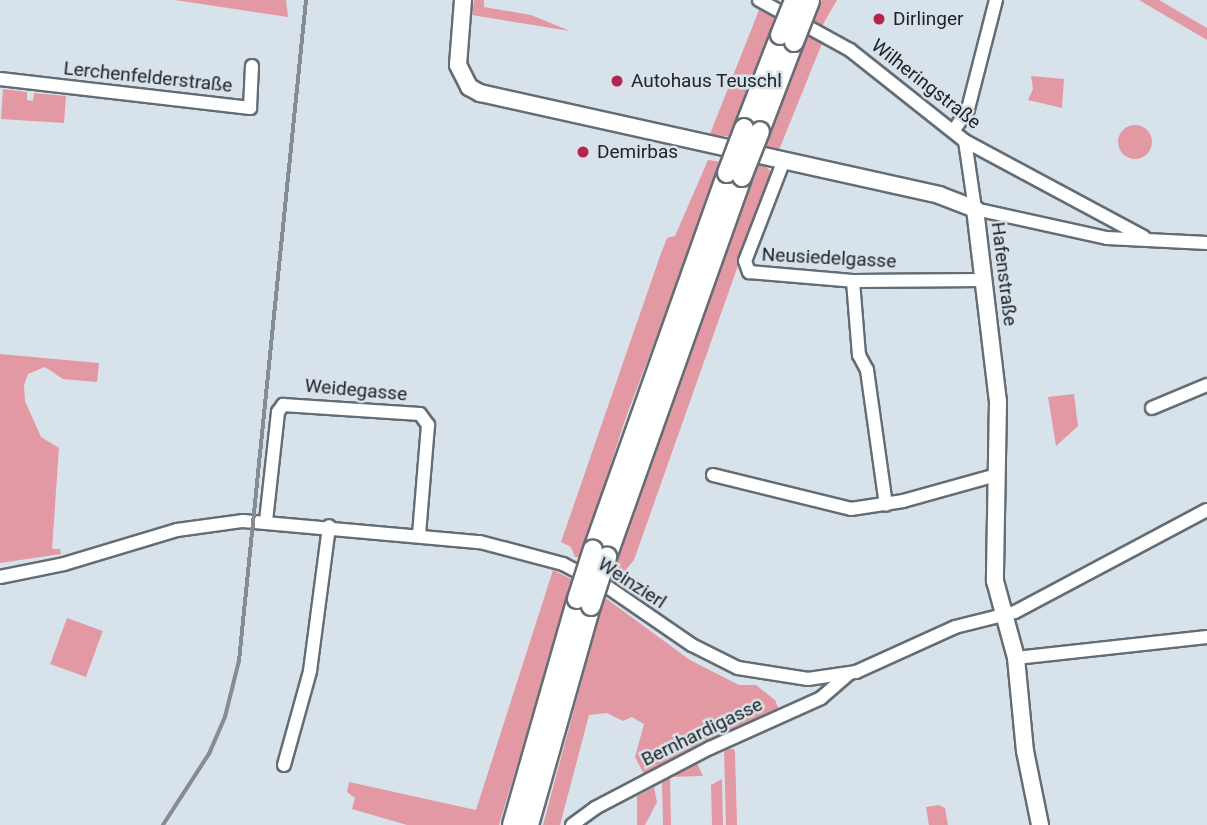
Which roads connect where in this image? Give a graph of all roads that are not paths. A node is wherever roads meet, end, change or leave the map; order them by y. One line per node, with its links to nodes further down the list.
1 (463, 0): 9 (street, Hafenstraße)
2 (759, 0): 7 (street, Wilheringstraße)
3 (996, 0): 7 (street)
4 (805, 1): 25 (main road, bridge)
5 (252, 66): 6 (street, Lerchenfelderstraße)
6 (0, 79)
7 (954, 130): 8 (street, Wilheringstraße)
8 (965, 141): 10 (street); 11 (street, Wilheringstraße)
9 (784, 160): 10 (street, Hafenstraße); 14 (street, Neusiedelgasse)
10 (975, 209): 11 (street); 13 (street, Hafenstraße)
11 (1144, 237): 12 (street)
12 (1207, 243)
13 (984, 280): 14 (street, Neusiedelgasse); 18 (street, Hafenstraße)
14 (853, 281): 19 (street)
15 (1207, 385): 16 (street)
16 (1152, 408)
17 (713, 475): 19 (street)
18 (996, 475): 19 (street); 26 (street, Hafenstraße)
19 (886, 505)
20 (1207, 510): 26 (street, Weinzierl)
21 (267, 521): 22 (street, Weinzierl); 23 (street, Weidegasse); 24 (street, Weinzierl)
22 (329, 526): 23 (street, Weinzierl); 30 (street)
23 (419, 534): 29 (street, Weinzierl)
24 (0, 577)
25 (584, 603): 31 (main road); 32 (main road)
26 (1004, 614): 28 (street, Hafenstraße); 29 (street, Weinzierl)
27 (1207, 637): 28 (street)
28 (1016, 658): 34 (street, Hafenstraße)
29 (849, 674): 33 (street, Bernhardigasse)
30 (284, 765)
31 (512, 825)
32 (529, 825)
33 (572, 825)
34 (1040, 825)

